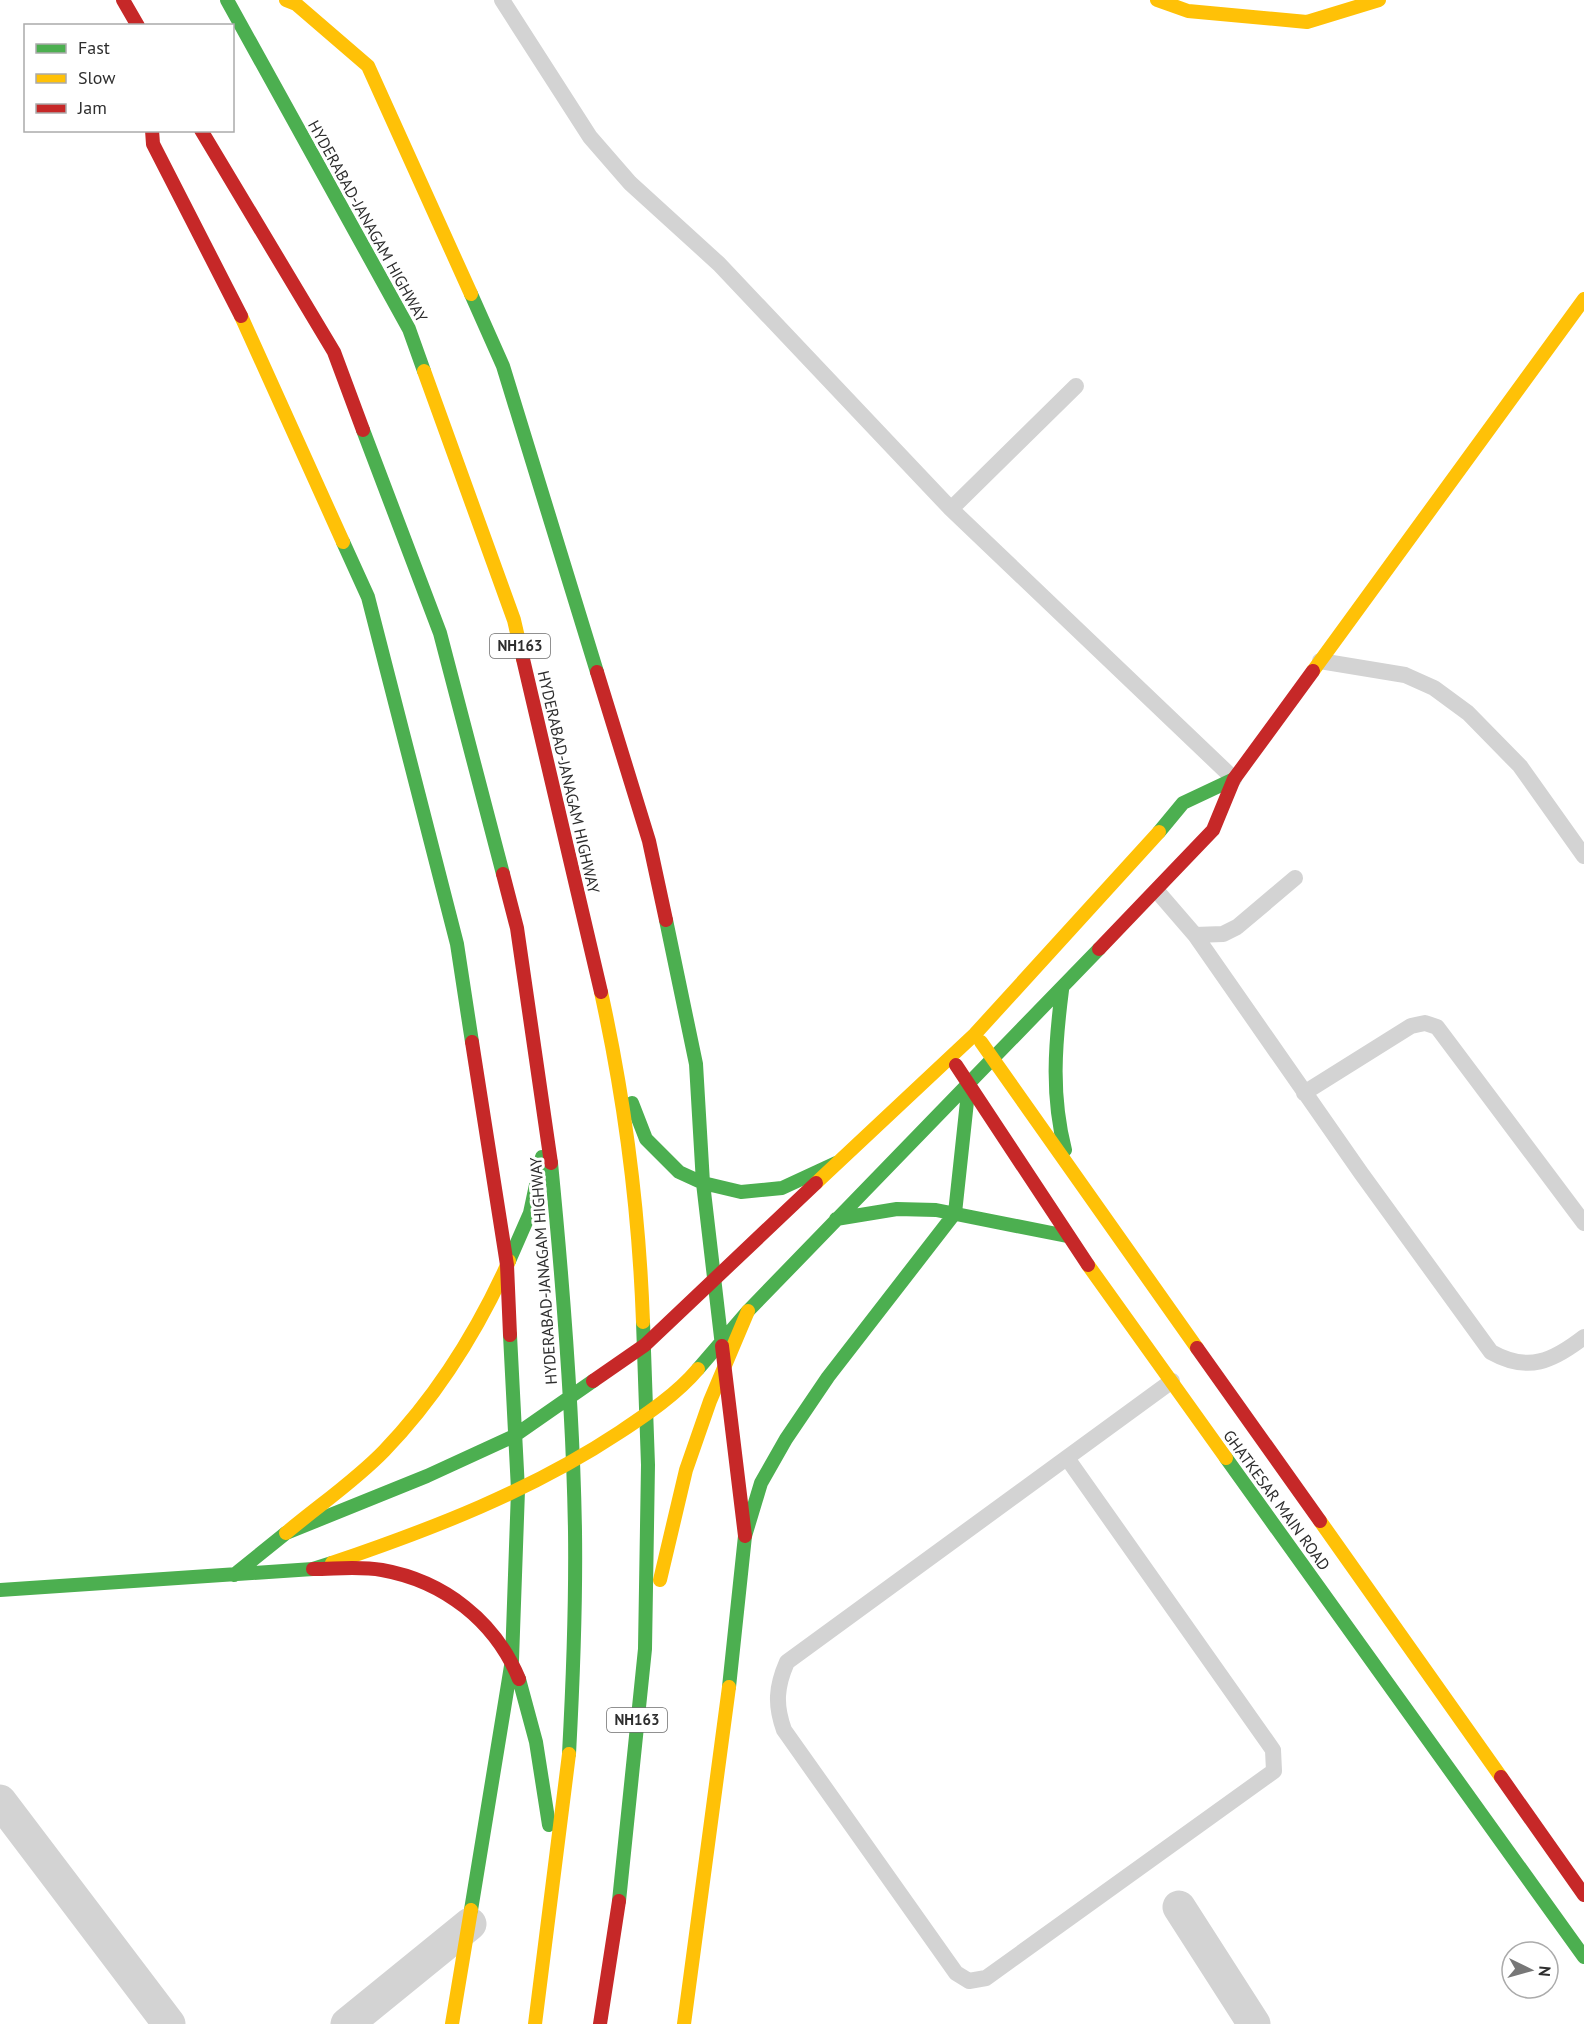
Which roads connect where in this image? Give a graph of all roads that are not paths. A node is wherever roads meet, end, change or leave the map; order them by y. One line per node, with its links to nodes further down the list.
1 (123, 0): 7 (main road)
2 (227, 0): 23 (main road, HYDERABAD-JANAGAM HIGHWAY / NH163)
3 (286, 0): 29 (main road)
4 (502, 0): 12 (lane)
5 (1157, 0): 6 (main road)
6 (1379, 0)
7 (137, 24)
8 (152, 132): 34 (main road)
9 (202, 132): 26 (main road, HYDERABAD-JANAGAM HIGHWAY)
10 (1584, 298): 13 (main road)
11 (1076, 386): 12 (lane)
12 (951, 509): 14 (lane)
13 (1320, 661): 14 (main road); 15 (lane)
14 (1234, 779): 17 (main road); 20 (main road)
15 (1584, 856)
16 (1295, 878): 18 (lane)
17 (1157, 891): 18 (lane); 19 (main road)
18 (1195, 935): 25 (lane)
19 (1062, 990): 22 (main road); 28 (main road)
20 (975, 1034): 21 (main road); 22 (main road, GHATKESAR MAIN ROAD)
21 (951, 1057): 24 (main road, GHATKESAR MAIN ROAD); 27 (main road)
22 (993, 1060): 24 (main road); 28 (main road, GHATKESAR MAIN ROAD)
23 (617, 1065): 29 (main road); 39 (main road, HYDERABAD-JANAGAM HIGHWAY / NH163)
24 (969, 1083): 30 (main road); 31 (main road); 33 (main road, GHATKESAR MAIN ROAD)
25 (1304, 1093): 32 (lane); 37 (lane)
26 (548, 1131): 34 (main road); 42 (main road, HYDERABAD-JANAGAM HIGHWAY)
27 (836, 1164): 29 (main road); 35 (main road)
28 (1070, 1169): 57 (main road, GHATKESAR MAIN ROAD)
29 (703, 1183): 35 (main road)
30 (955, 1212): 31 (main road); 33 (main road); 49 (main road)
31 (836, 1219): 36 (main road)
32 (1584, 1223)
33 (1066, 1236): 41 (main road, GHATKESAR MAIN ROAD)
34 (507, 1265): 44 (main road); 48 (main road)
35 (714, 1278): 38 (main road); 39 (main road)
36 (748, 1311): 38 (main road); 40 (main road)
37 (1584, 1337)
38 (722, 1342): 40 (main road); 43 (main road)
39 (645, 1345): 42 (main road); 43 (main road, NH163)
40 (724, 1364): 49 (main road); 53 (main road)
41 (1172, 1381): 45 (lane); 60 (main road, GHATKESAR MAIN ROAD)
42 (569, 1397): 44 (main road); 46 (main road, HYDERABAD-JANAGAM HIGHWAY)
43 (647, 1414): 46 (main road); 53 (main road, NH163)
44 (514, 1436): 47 (main road); 48 (main road)
45 (1067, 1458): 45 (lane)
46 (573, 1463): 47 (main road); 56 (main road, HYDERABAD-JANAGAM HIGHWAY)
47 (518, 1490): 50 (main road); 54 (main road)
48 (286, 1533): 51 (main road)
49 (745, 1536): 66 (main road)
50 (313, 1569): 51 (main road); 54 (main road)
51 (234, 1575): 52 (main road)
52 (0, 1590)
53 (645, 1648): 65 (main road, NH163)
54 (512, 1660): 56 (main road); 59 (main road)
55 (0, 1801): 61 (street)
56 (555, 1893): 64 (main road)
57 (1584, 1894)
58 (1179, 1907): 67 (street)
59 (470, 1924): 62 (street); 63 (main road)
60 (1584, 1957)
61 (169, 2024)
62 (347, 2024)
63 (452, 2024)
64 (535, 2024)
65 (600, 2024)
66 (684, 2024)
67 (1254, 2024)

